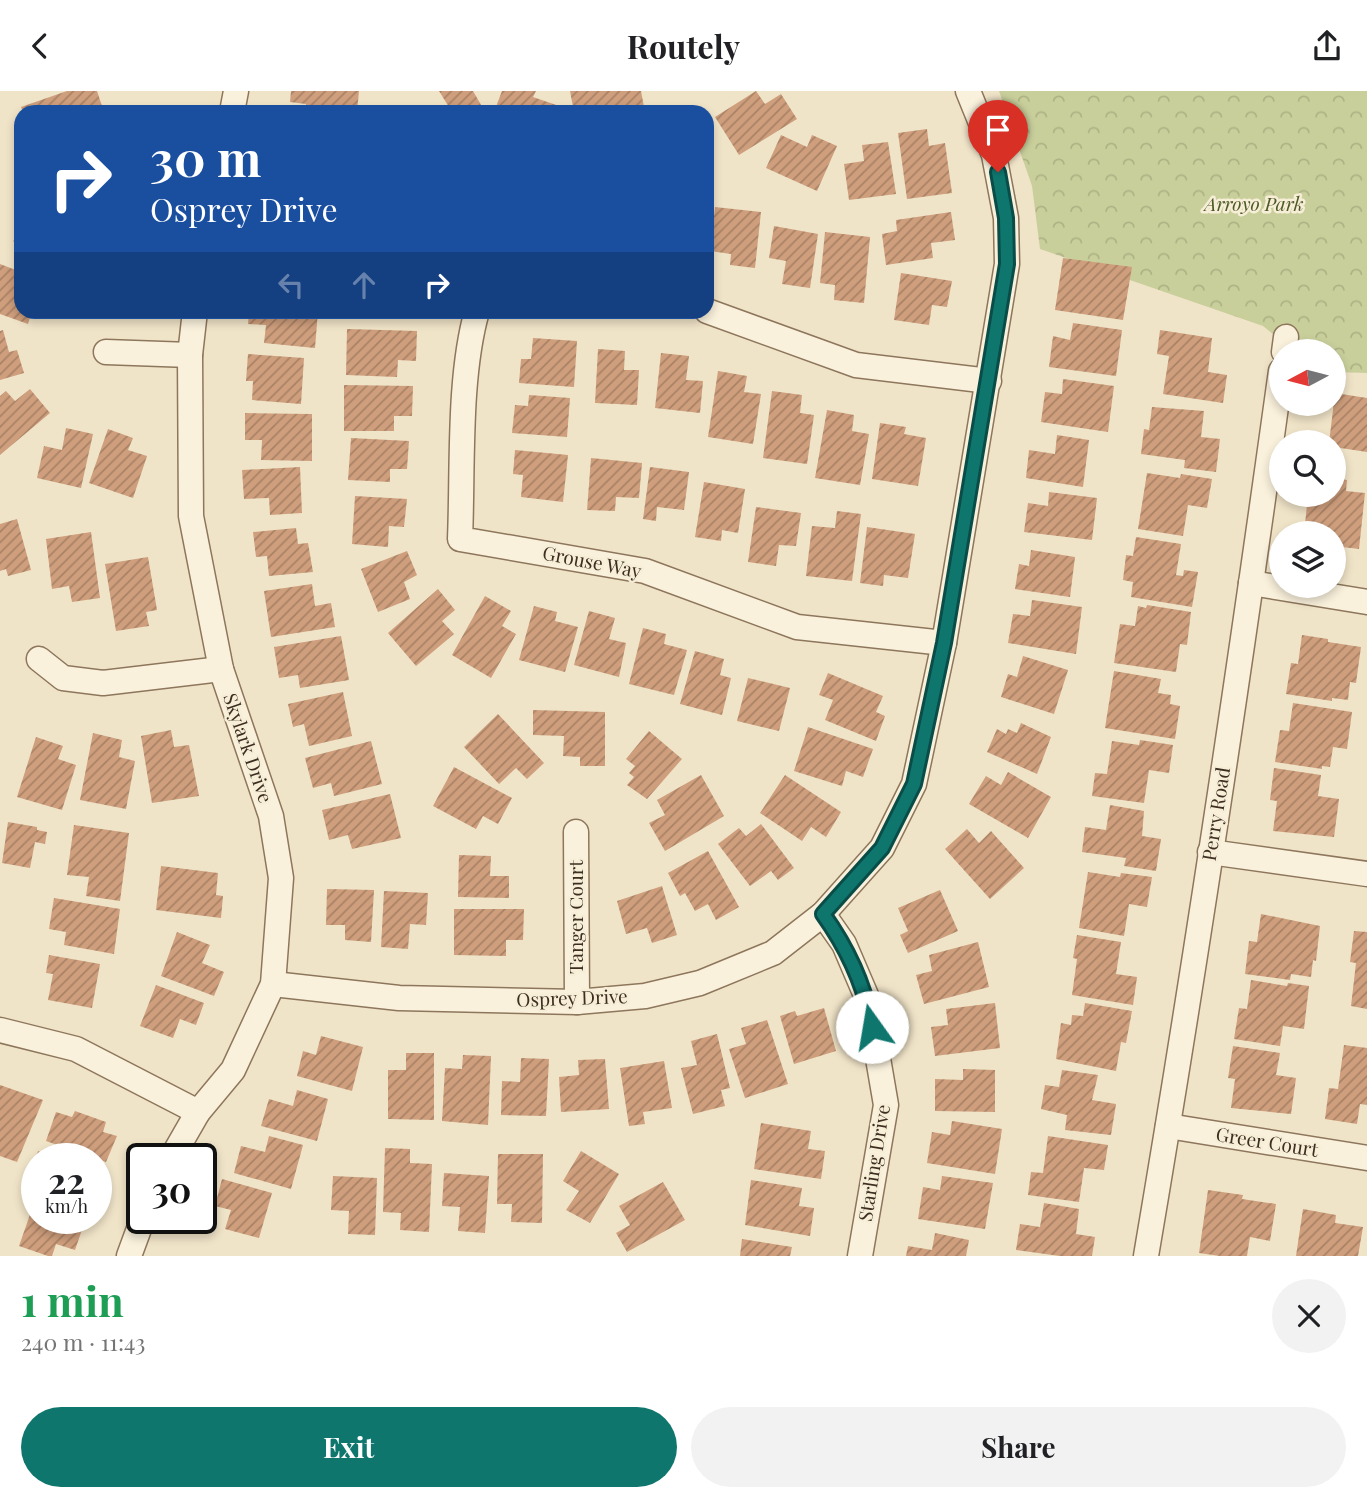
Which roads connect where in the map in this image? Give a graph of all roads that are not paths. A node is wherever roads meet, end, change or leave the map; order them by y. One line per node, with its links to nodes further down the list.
1 (968, 91): 7 (street, Osprey Drive)
2 (714, 314): 7 (street)
3 (194, 319): 6 (street, Skylark Drive)
4 (475, 319): 11 (street, Grouse Way)
5 (106, 352): 6 (street)
6 (190, 355): 13 (street, Skylark Drive)
7 (989, 381): 11 (street, Osprey Drive)
8 (1274, 417): 9 (street, Perry Road)
9 (1251, 583): 10 (street); 15 (street, Perry Road)
10 (1367, 602)
11 (944, 643): 17 (street, Osprey Drive)
12 (38, 659): 13 (street)
13 (221, 669): 18 (street, Skylark Drive)
14 (576, 832): 19 (street, Tanger Court)
15 (1210, 852): 16 (street); 22 (street, Perry Road)
16 (1367, 874)
17 (823, 914): 19 (street, Osprey Drive); 27 (street, Starling Drive)
18 (273, 984): 19 (street, Osprey Drive); 21 (street, Skylark Drive)
19 (577, 1002)
20 (0, 1030): 21 (street)
21 (198, 1112): 23 (street, Skylark Drive)
22 (1168, 1126): 24 (street, Greer Court); 28 (street, Perry Road)
23 (180, 1143)
24 (1367, 1158)
25 (138, 1234): 26 (street)
26 (130, 1256)
27 (860, 1256)
28 (1146, 1256)

